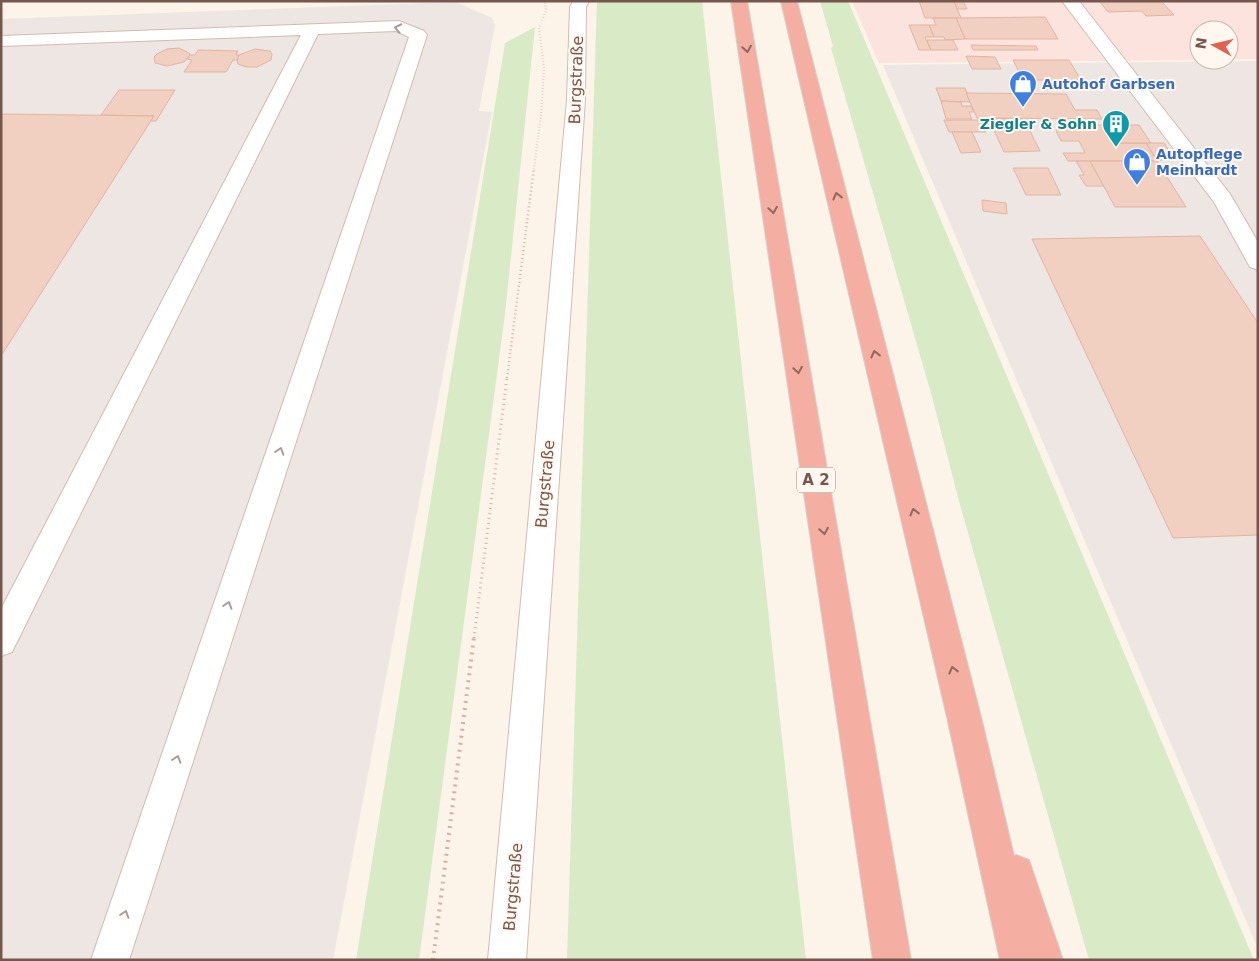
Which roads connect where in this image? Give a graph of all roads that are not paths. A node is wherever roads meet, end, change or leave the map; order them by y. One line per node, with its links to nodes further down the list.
1 (739, 1): 12 (highway, A 2, one-way to 12)
2 (789, 1): 9 (highway, one-way to 2)
3 (1070, 1): 7 (street)
4 (578, 3): 11 (street, Burgstraße)
5 (312, 29): 6 (street); 8 (street); 10 (street, one-way to 5)
6 (1, 41)
7 (1258, 262)
8 (1, 641)
9 (964, 717): 13 (highway); 14 (highway)
10 (110, 960)
11 (507, 960)
12 (892, 960)
13 (1019, 960)
14 (1044, 960)

